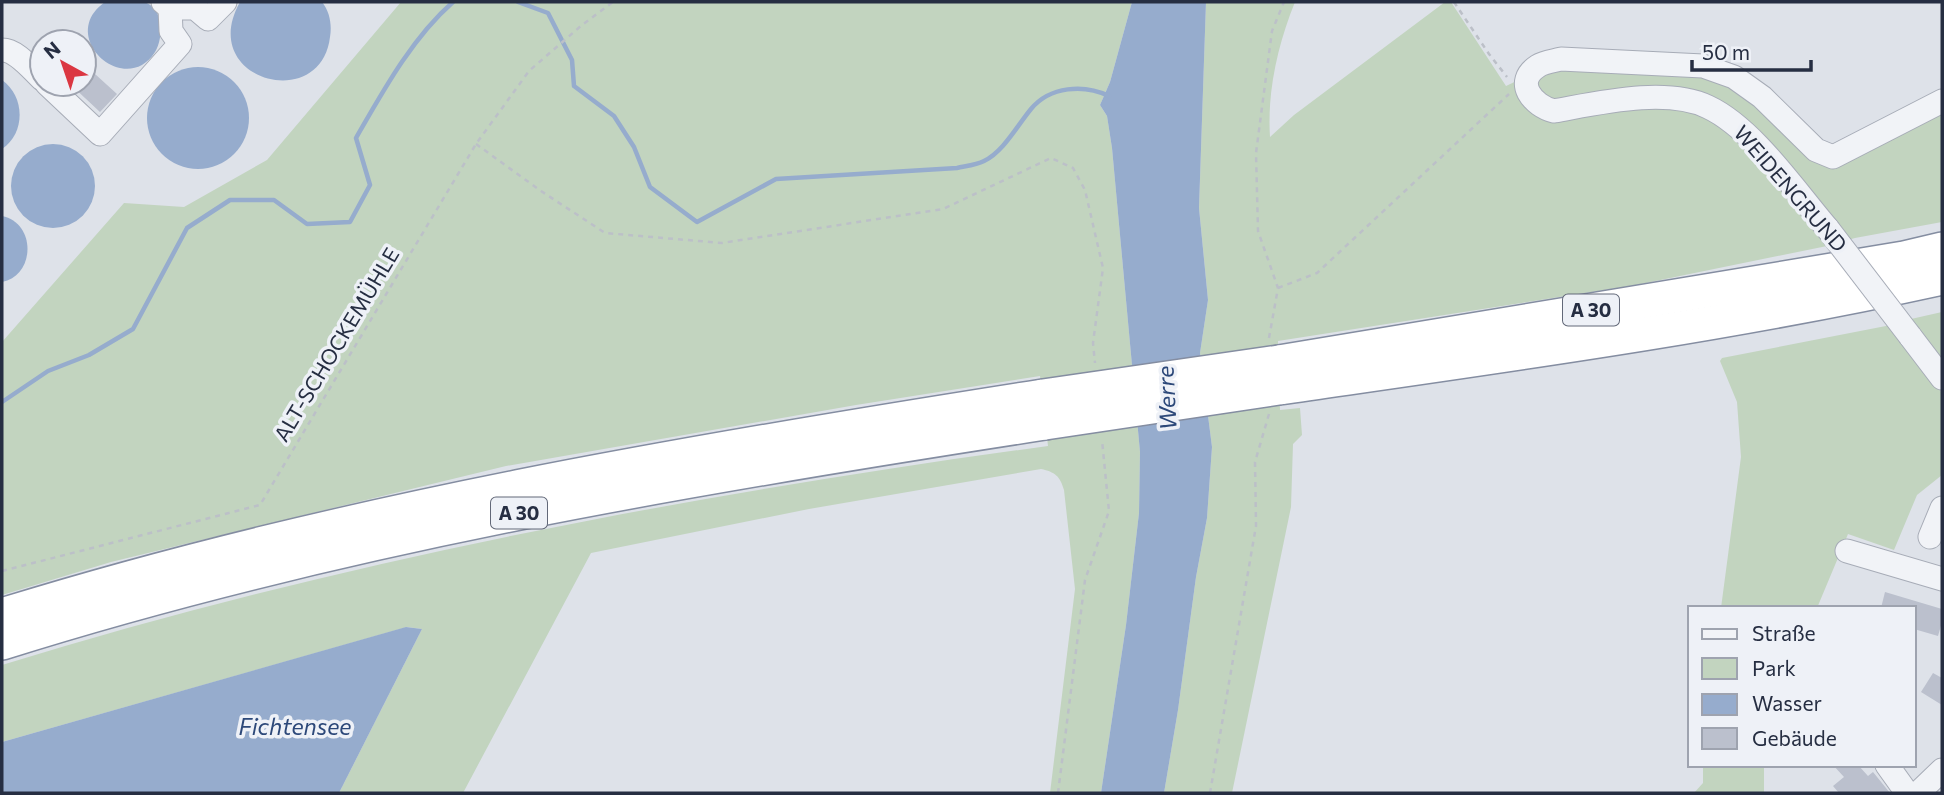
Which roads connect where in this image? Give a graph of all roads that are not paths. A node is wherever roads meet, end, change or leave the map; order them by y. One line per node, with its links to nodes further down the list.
1 (225, 2): 3 (street)
2 (167, 5): 3 (street); 4 (street)
3 (208, 19): 4 (street)
4 (180, 44): 7 (street)
5 (2, 50): 6 (street)
6 (28, 66)
7 (62, 98)
8 (1942, 100): 12 (street, WEIDENGRUND, bridge)
9 (1942, 249): 11 (highway, A 30)
10 (1942, 278): 11 (highway, A 30)
11 (1279, 375): 13 (highway, A 30, bridge)
12 (1942, 378)
13 (1044, 410): 18 (highway, A 30); 19 (highway, A 30)
14 (1942, 508): 15 (street)
15 (1930, 537)
16 (1847, 551): 17 (street)
17 (1942, 579)
18 (2, 615)
19 (2, 643)
20 (1889, 767): 22 (street)
21 (1942, 770): 23 (street)
22 (1907, 793)
23 (1918, 793)

